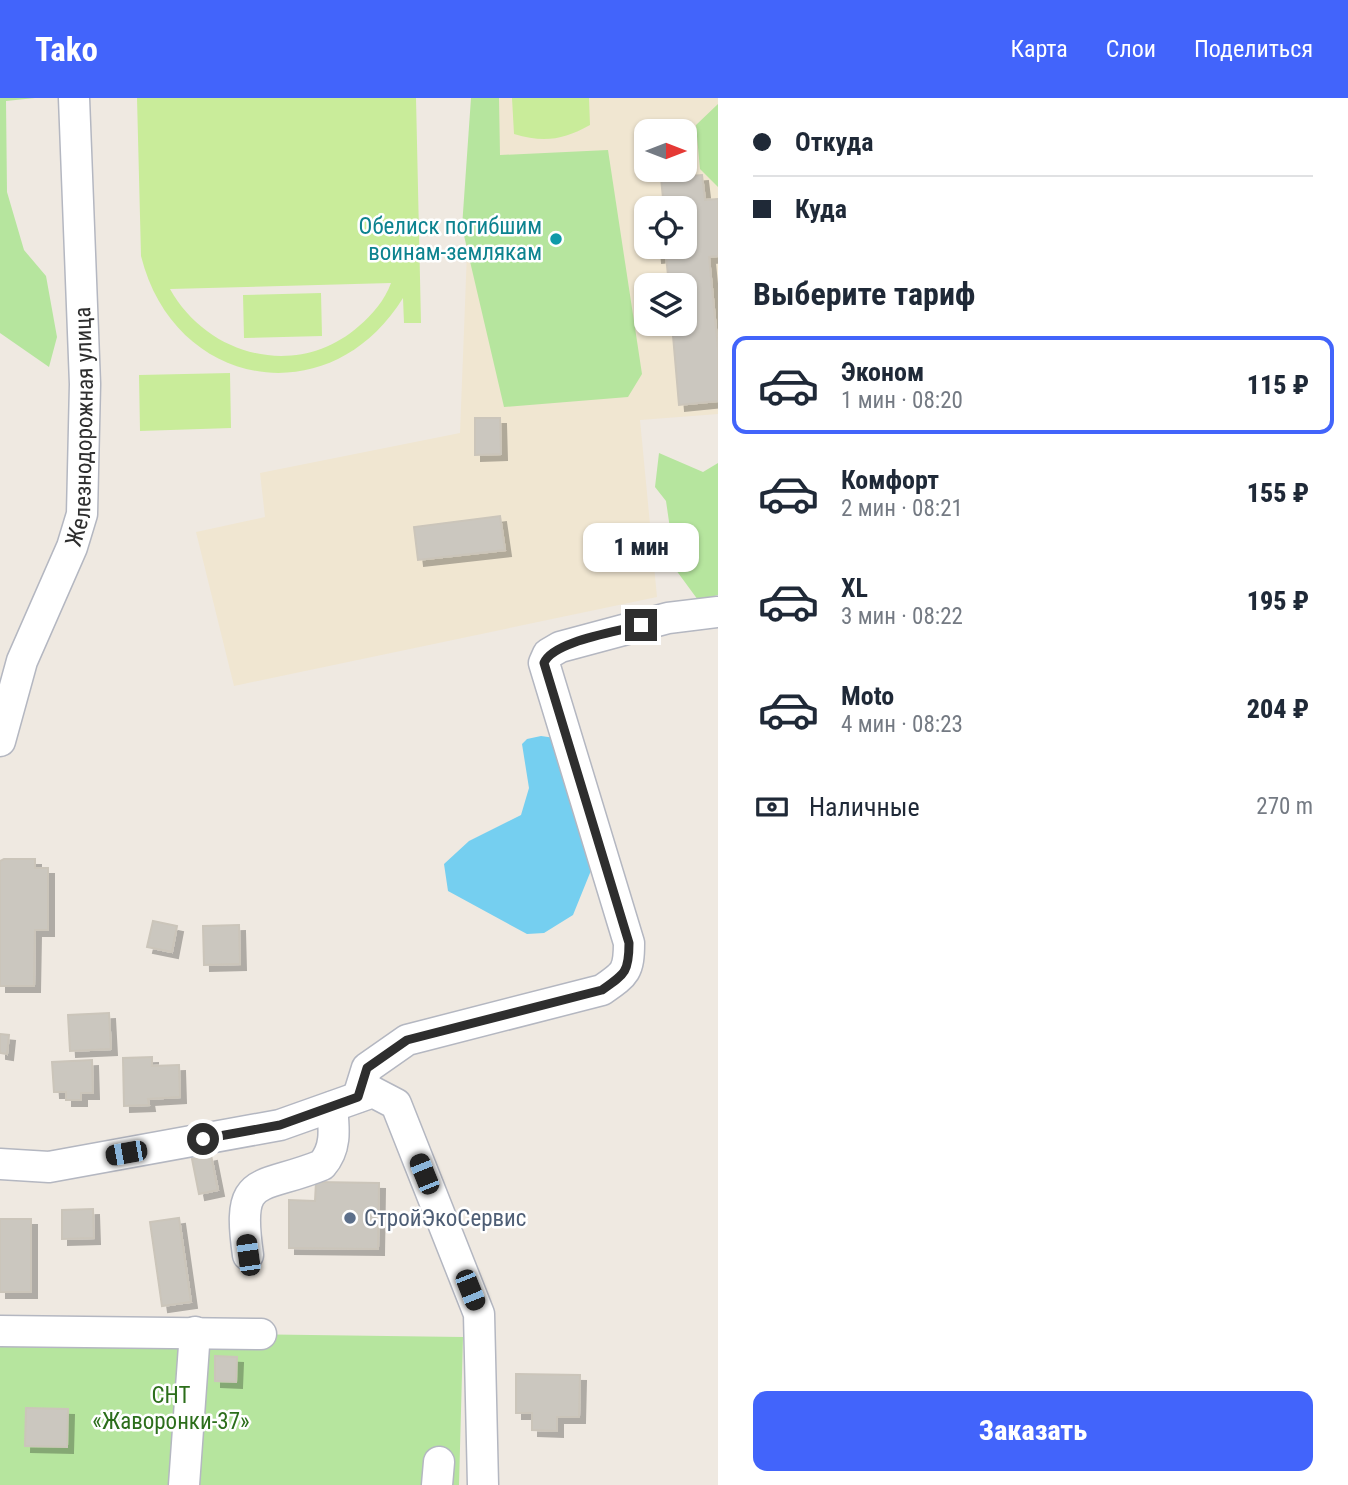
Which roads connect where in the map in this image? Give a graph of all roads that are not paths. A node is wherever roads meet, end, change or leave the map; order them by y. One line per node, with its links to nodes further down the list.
1 (74, 98): 3 (street, Железнодорожная улица)
2 (718, 612): 4 (street)
3 (0, 741)
4 (345, 1102): 5 (street); 6 (street); 11 (street)
5 (0, 1164)
6 (248, 1255)
7 (0, 1331): 8 (street)
8 (195, 1332): 9 (street); 10 (street)
9 (261, 1334)
10 (184, 1485)
11 (482, 1485)

